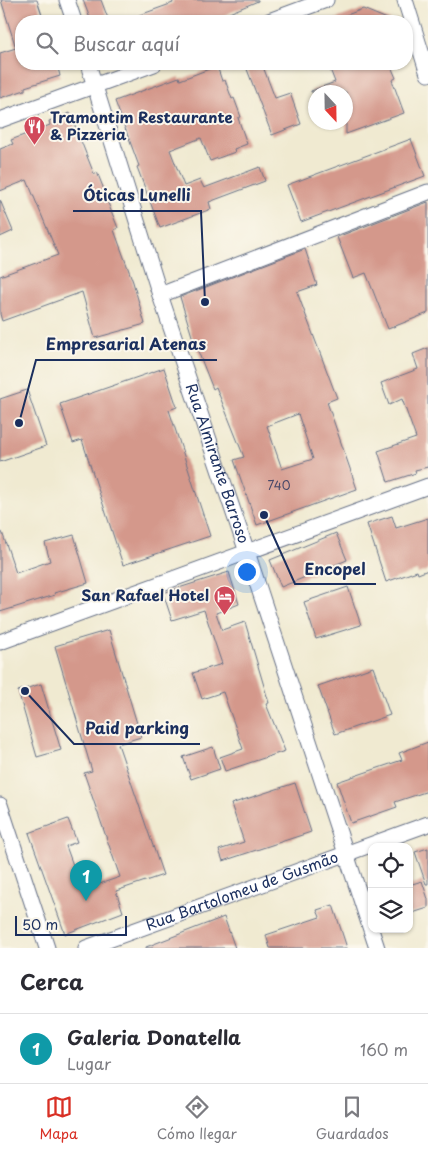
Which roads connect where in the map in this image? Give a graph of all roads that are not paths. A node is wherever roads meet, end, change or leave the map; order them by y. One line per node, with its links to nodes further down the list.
1 (67, 0): 4 (street)
2 (326, 0): 5 (street)
3 (405, 0): 6 (street)
4 (72, 15)
5 (285, 15)
6 (410, 15)
7 (413, 26): 10 (street)
8 (90, 70): 11 (street, Rua Almirante Barroso)
9 (138, 70): 11 (street)
10 (428, 74)
11 (95, 86): 12 (street); 14 (street, Rua Almirante Barroso)
12 (0, 120)
13 (428, 192): 14 (street)
14 (160, 295): 16 (street, Rua Almirante Barroso)
15 (428, 486): 16 (street)
16 (247, 552): 17 (street); 20 (street, Rua Almirante Barroso)
17 (0, 642)
18 (0, 805): 21 (street)
19 (428, 824): 20 (street, Rua Bartolomeu de Gusmão)
20 (346, 854): 22 (street, Rua Bartolomeu de Gusmão); 23 (street, Rua Almirante Barroso)
21 (47, 948)
22 (86, 948)
23 (377, 948)

